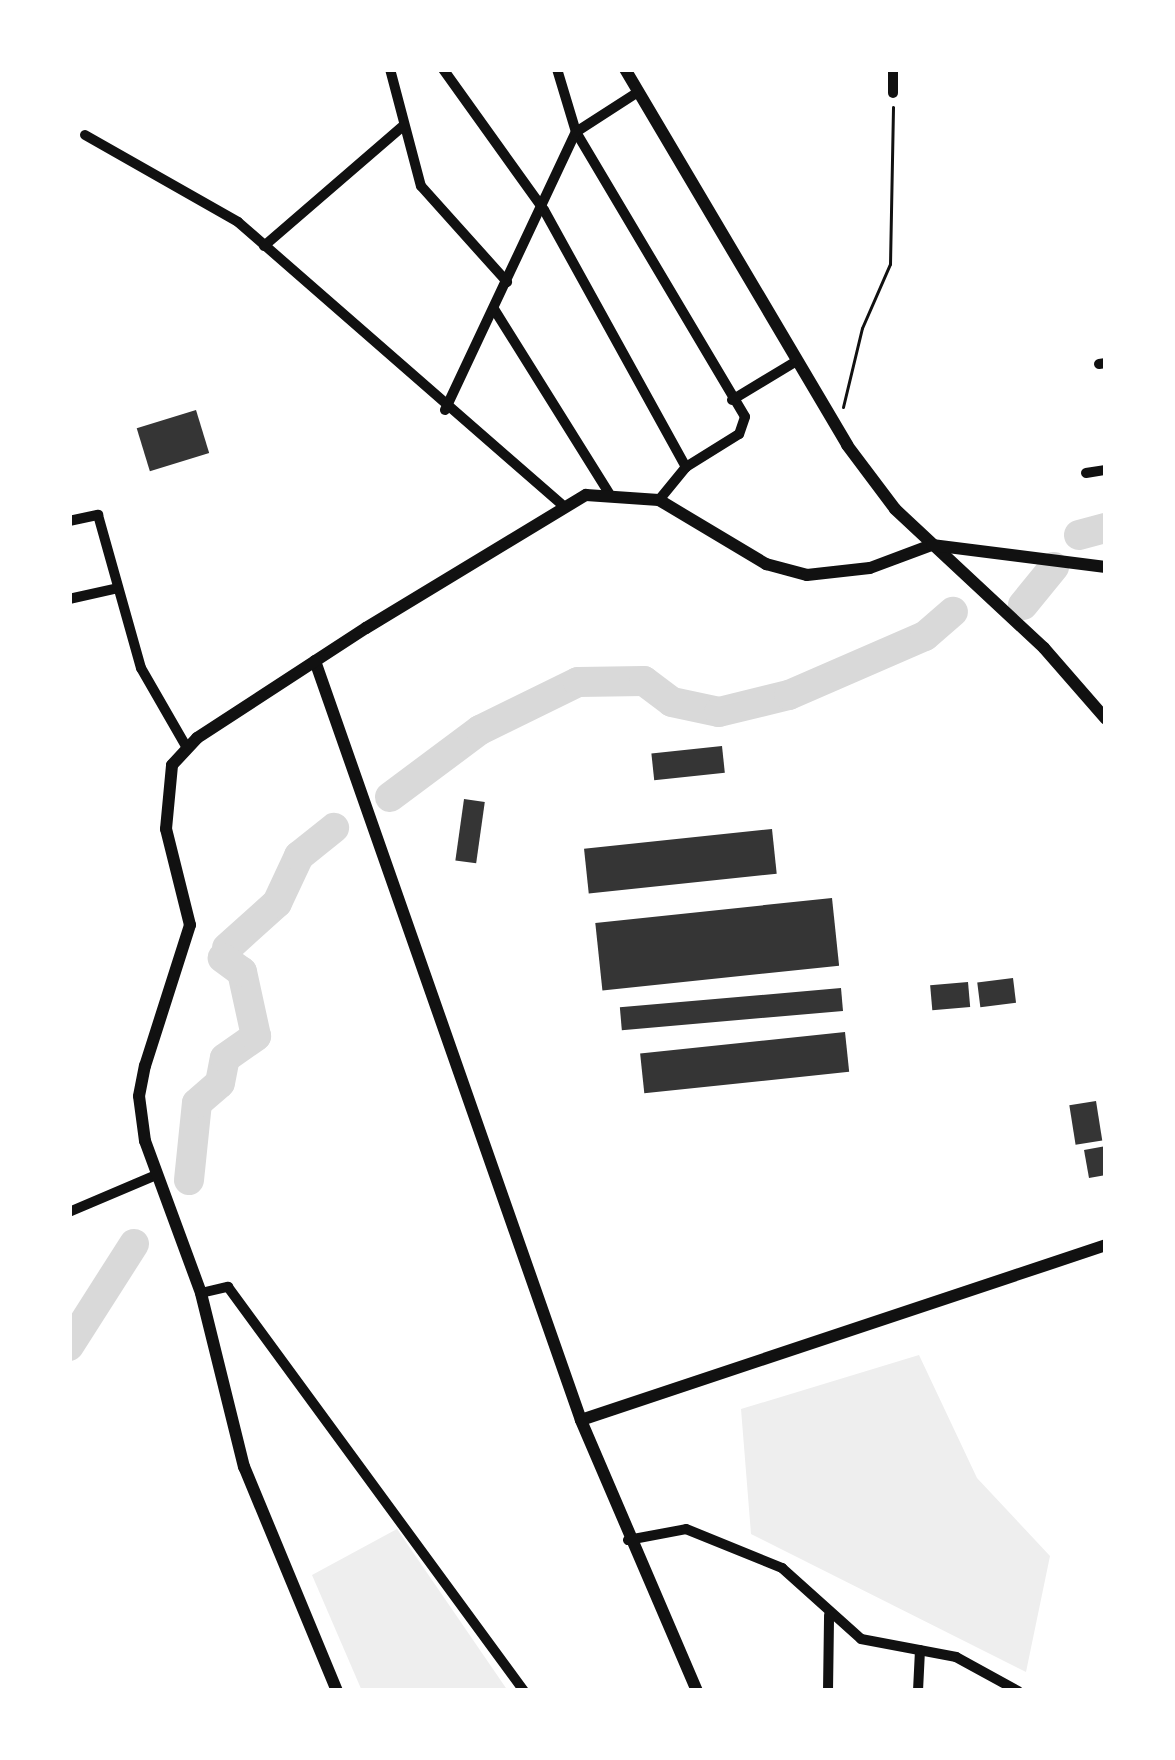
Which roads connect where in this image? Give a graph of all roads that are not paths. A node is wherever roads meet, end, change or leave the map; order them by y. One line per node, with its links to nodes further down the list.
1 (391, 69): 8 (street)
2 (443, 69): 11 (street)
3 (557, 69): 9 (street)
4 (625, 69): 6 (street)
5 (893, 69): 7 (street)
6 (638, 92): 9 (street); 15 (street)
7 (893, 94)
8 (404, 125): 12 (street); 13 (street)
9 (576, 132): 11 (street); 16 (street)
10 (86, 135): 12 (street)
11 (544, 210): 13 (street); 18 (street)
12 (264, 247): 17 (street)
13 (507, 282): 14 (street)
14 (494, 309): 17 (street); 21 (street)
15 (795, 362): 16 (street); 25 (street)
16 (732, 400): 18 (street)
17 (445, 410): 23 (street)
18 (686, 467): 22 (street)
19 (1106, 470): 20 (street)
20 (1086, 473)
21 (609, 493): 22 (street); 23 (street)
22 (659, 500): 25 (street)
23 (561, 503): 29 (street)
24 (69, 521): 27 (street)
25 (932, 545): 26 (street); 30 (street)
26 (1106, 567)
27 (118, 588): 28 (street); 31 (street)
28 (69, 599)
29 (315, 661): 31 (street); 36 (street)
30 (1106, 719)
31 (188, 748): 32 (street)
32 (156, 1174): 33 (street); 35 (street)
33 (69, 1212)
34 (1106, 1245): 36 (street)
35 (201, 1292): 40 (street); 41 (street)
36 (581, 1420): 37 (street)
37 (628, 1540): 38 (street); 42 (street)
38 (829, 1615): 39 (street); 43 (street)
39 (920, 1650): 44 (street); 45 (street)
40 (337, 1691)
41 (524, 1691)
42 (697, 1691)
43 (828, 1691)
44 (918, 1691)
45 (1018, 1691)

